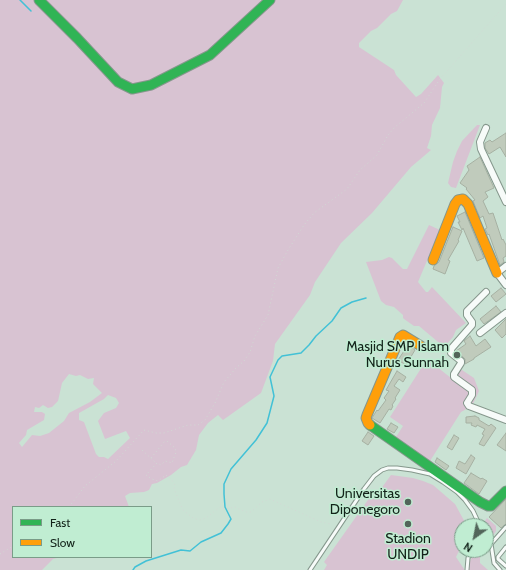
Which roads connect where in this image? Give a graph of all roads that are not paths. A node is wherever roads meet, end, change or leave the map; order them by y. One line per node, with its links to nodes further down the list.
1 (39, 0): 2 (street)
2 (270, 0)
3 (486, 128): 4 (street)
4 (506, 202)
5 (433, 260): 7 (street)
6 (506, 266): 7 (street)
7 (497, 273): 8 (street)
8 (506, 285)
9 (486, 292): 13 (street)
10 (506, 313): 11 (street)
11 (480, 333)
12 (421, 346): 14 (street)
13 (506, 420)
14 (506, 491)
15 (476, 518): 20 (lane)
16 (506, 527): 22 (lane)
17 (506, 547): 19 (lane)
18 (468, 558): 21 (lane)
19 (506, 566)
20 (310, 570)
21 (467, 570)
22 (500, 570)

